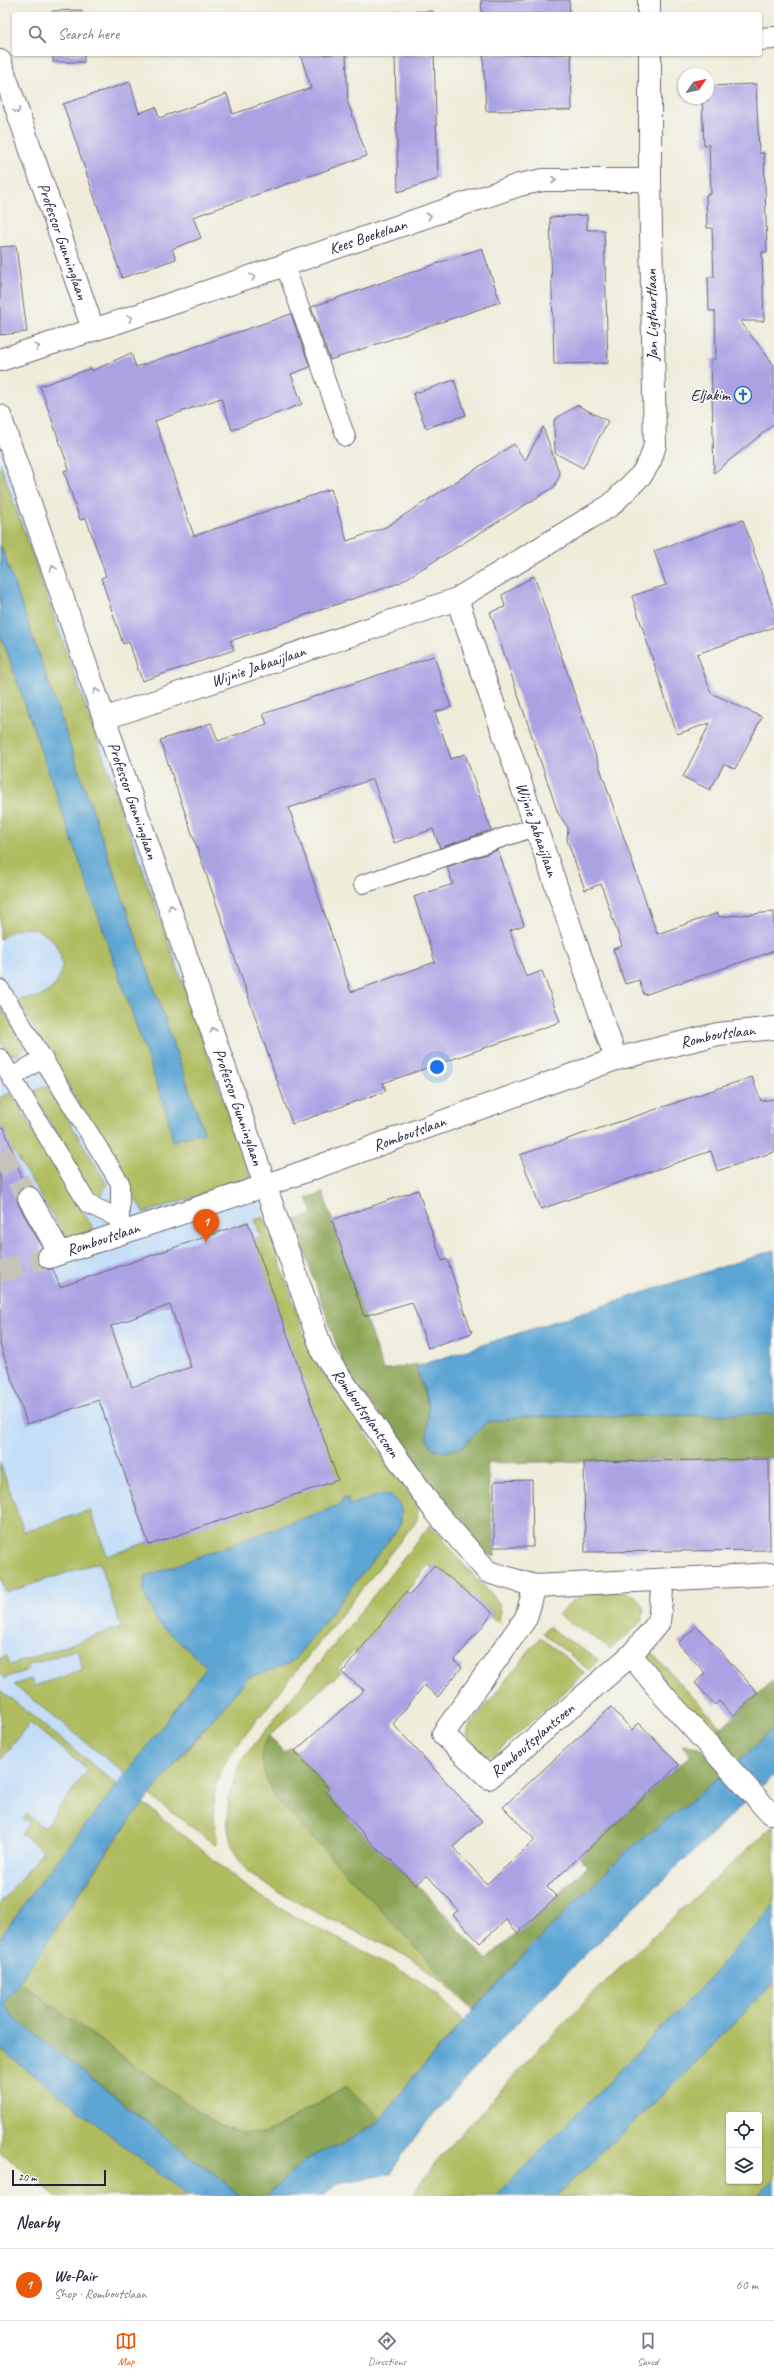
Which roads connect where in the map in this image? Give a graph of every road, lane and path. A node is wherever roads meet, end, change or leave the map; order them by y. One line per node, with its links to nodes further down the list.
1 (648, 0): 2 (street)
2 (649, 12)
3 (762, 38): 4 (street)
4 (774, 38)
5 (650, 56): 7 (street, Jan Ligthartlaan)
6 (0, 61): 9 (street, Professor Gunninglaan, one-way to 9)
7 (650, 180): 8 (street, Kees Boekelaan, one-way to 7); 13 (street, Jan Ligthartlaan)
8 (284, 266): 9 (street, Kees Boekelaan, one-way to 8); 12 (lane)
9 (93, 329): 10 (street, one-way to 9)
10 (0, 360)
11 (0, 416): 15 (street, Professor Gunninglaan, one-way to 11)
12 (346, 437)
13 (563, 534): 14 (street, Wijnie Jabaaijlaan)
14 (457, 599): 15 (street, Wijnie Jabaaijlaan); 16 (street, Wijnie Jabaaijlaan)
15 (106, 718): 24 (street, Professor Gunninglaan, one-way to 15)
16 (535, 827): 17 (lane); 22 (street, Wijnie Jabaaijlaan)
17 (363, 884)
18 (0, 989): 21 (lane)
19 (774, 1028): 22 (street, Romboutslaan)
20 (0, 1058): 23 (lane)
21 (43, 1058): 23 (lane); 26 (lane)
22 (616, 1059): 24 (street, Romboutslaan)
23 (11, 1078): 26 (lane)
24 (267, 1186): 26 (street, Romboutslaan); 29 (street, Romboutsplantsoen)
25 (29, 1198): 26 (street, Romboutslaan)
26 (123, 1226)
27 (774, 1574): 28 (street, Romboutsplantsoen)
28 (663, 1580): 29 (street, Romboutsplantsoen); 30 (street, Romboutsplantsoen)
29 (535, 1586): 30 (street, Romboutsplantsoen)
30 (630, 1656): 31 (street)
31 (764, 1807)

